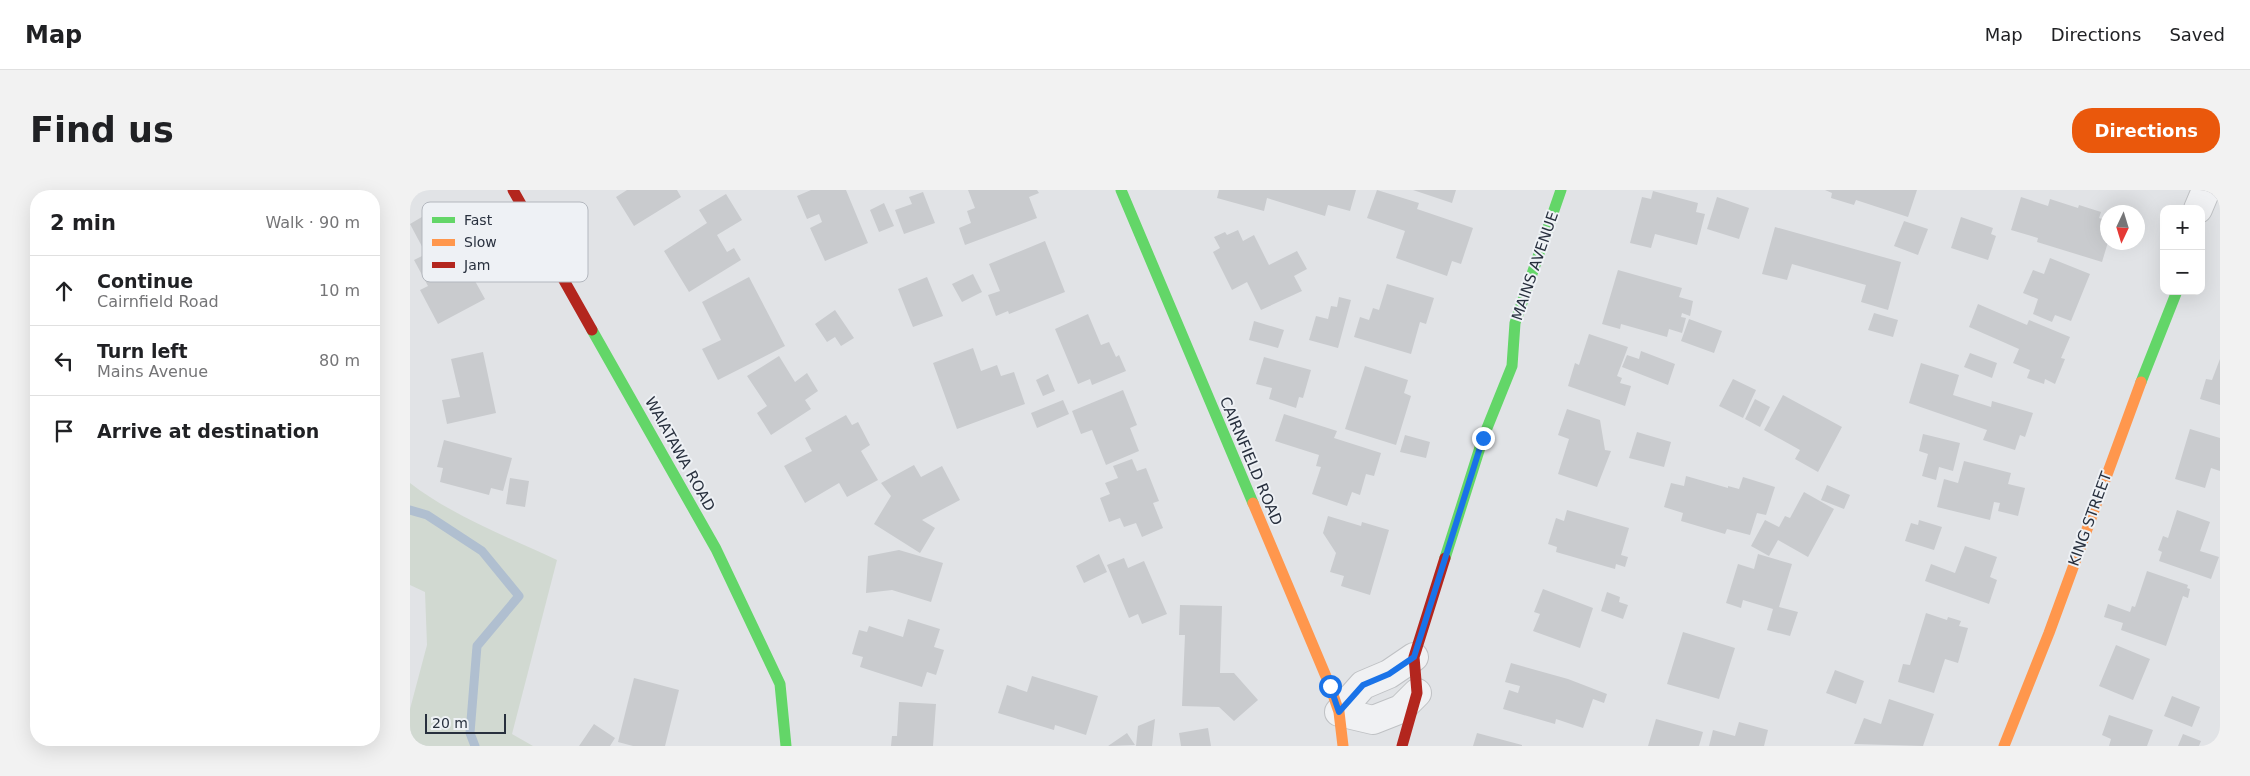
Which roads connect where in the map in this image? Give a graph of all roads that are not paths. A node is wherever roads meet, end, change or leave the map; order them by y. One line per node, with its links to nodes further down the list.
1 (513, 190): 5 (street, WAIATAWA ROAD)
2 (1121, 190): 11 (street, CAIRNFIELD ROAD)
3 (1561, 190): 9 (street, MAINS AVENUE)
4 (2206, 190): 6 (street)
5 (520, 202)
6 (2200, 205)
7 (565, 282): 12 (street, WAIATAWA ROAD)
8 (2175, 295): 15 (street, KING STREET)
9 (1414, 657): 10 (street, MAINS AVENUE); 11 (street)
10 (1417, 693): 11 (street); 14 (street, MAINS AVENUE)
11 (1339, 712): 13 (street, CAIRNFIELD ROAD)
12 (786, 746)
13 (1344, 746)
14 (1402, 746)
15 (2004, 746)

